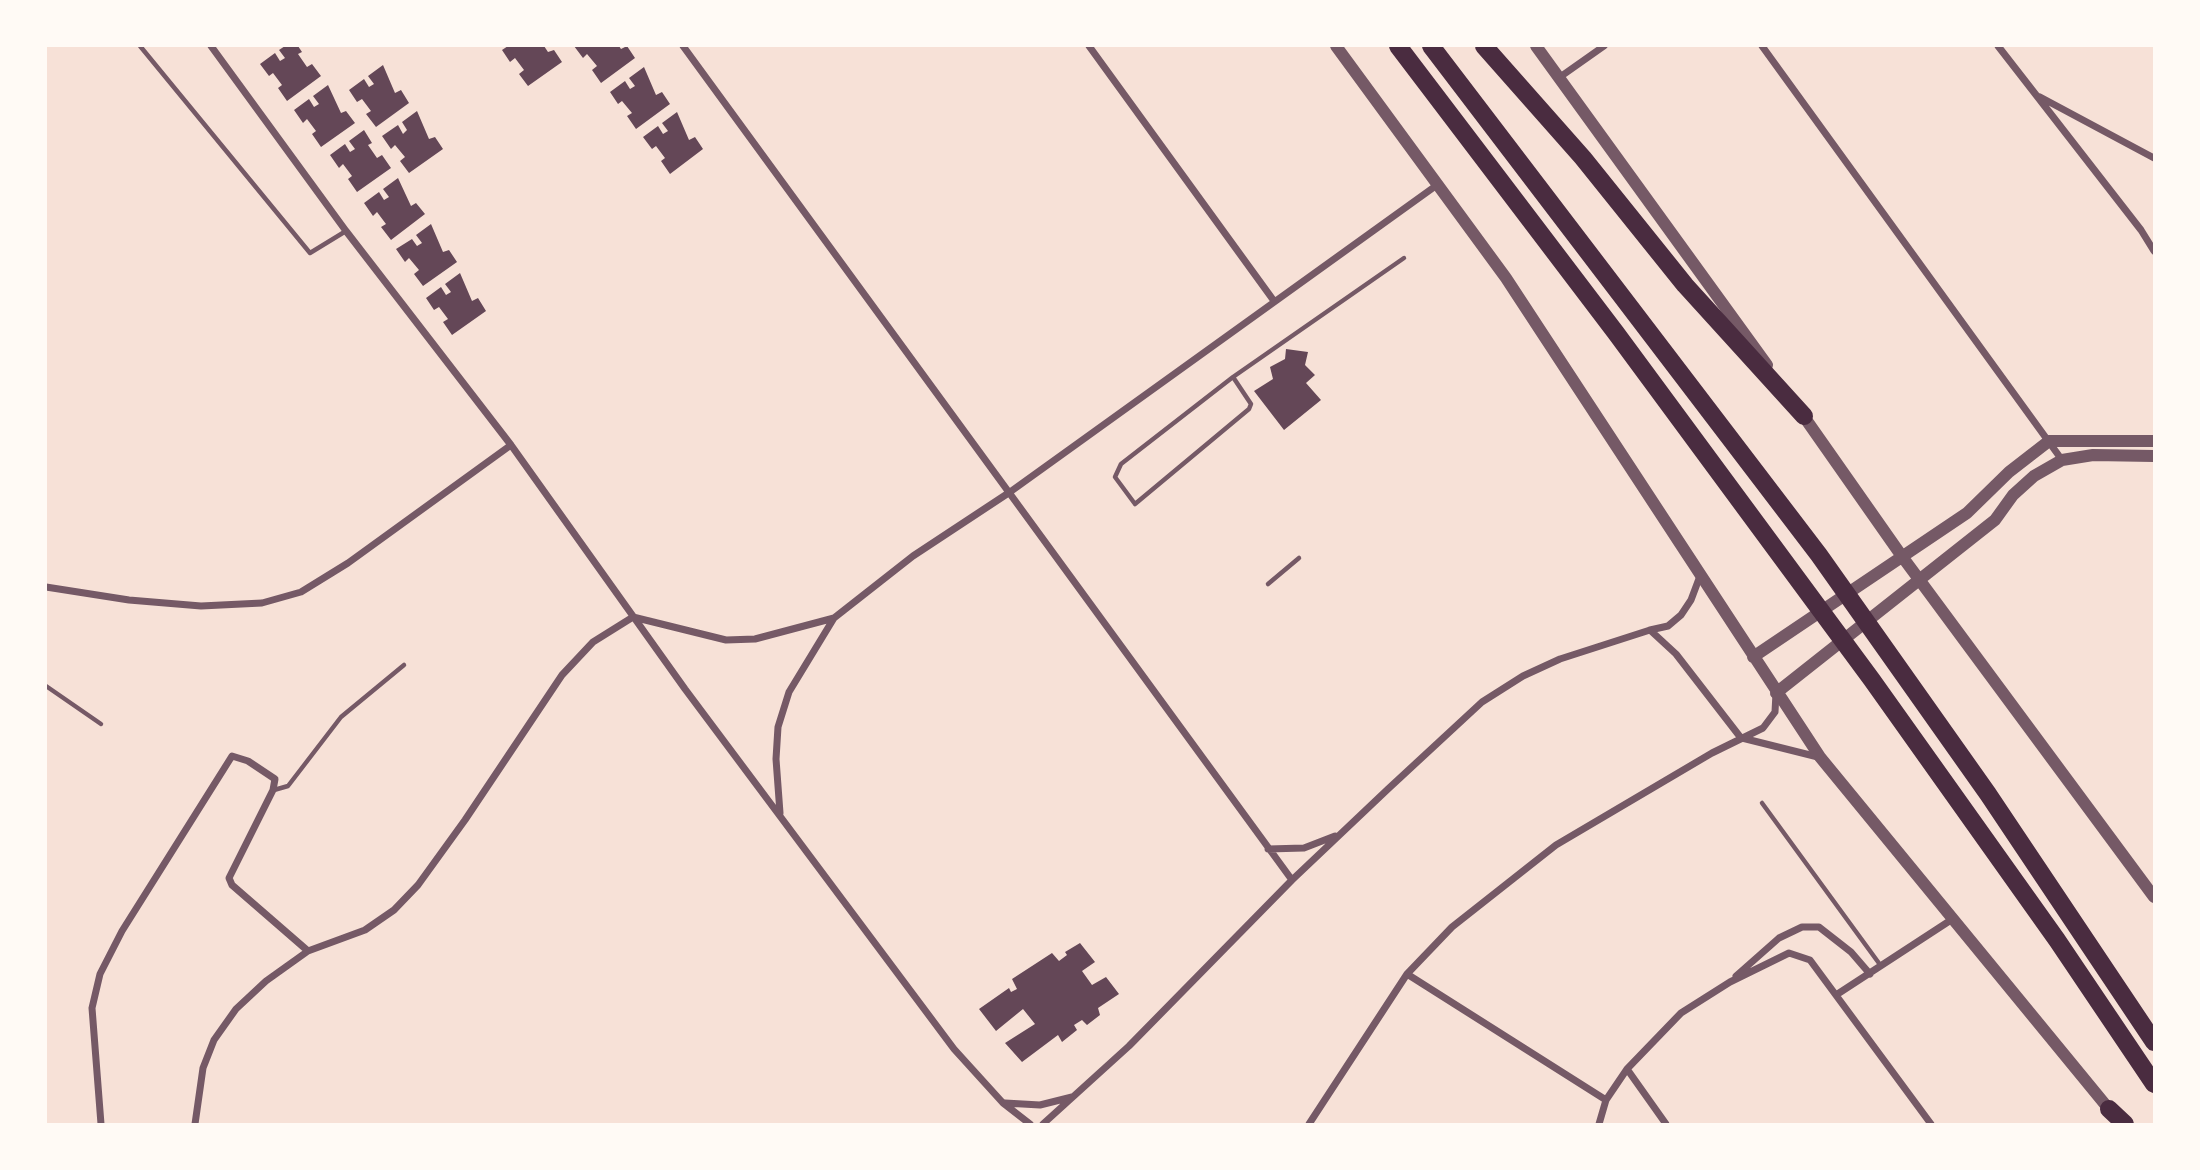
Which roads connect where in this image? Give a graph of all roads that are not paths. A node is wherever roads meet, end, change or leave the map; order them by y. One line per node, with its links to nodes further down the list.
1 (140, 46): 17 (lane)
2 (211, 46): 17 (street)
3 (682, 46): 28 (street)
4 (1089, 46): 20 (street)
5 (1336, 46): 16 (street)
6 (1398, 46): 61 (highway)
7 (1431, 46): 59 (highway)
8 (1484, 46): 22 (highway)
9 (1536, 46): 13 (street)
10 (1604, 46): 13 (street)
11 (1762, 46): 23 (street)
12 (1998, 46): 14 (street)
13 (1560, 77): 22 (street)
14 (2036, 95): 15 (street); 18 (street)
15 (2154, 158)
16 (1437, 185): 20 (street); 31 (street)
17 (346, 231): 25 (street)
18 (2154, 251)
19 (1404, 258): 21 (lane)
20 (1274, 301): 28 (street)
21 (1233, 377): 21 (lane)
22 (1804, 416): 29 (street)
23 (2049, 441): 24 (street); 27 (street); 29 (street)
24 (2154, 441)
25 (511, 445): 34 (street); 35 (street)
26 (2154, 456): 27 (street)
27 (2062, 460): 32 (street)
28 (1010, 492): 36 (street); 49 (street)
29 (1901, 555): 32 (street); 38 (street)
30 (1299, 558): 33 (lane)
31 (1700, 576): 37 (street); 38 (street)
32 (1920, 580): 41 (street); 51 (street)
33 (1268, 584)
34 (46, 587)
35 (633, 617): 36 (street); 47 (street); 53 (street)
36 (834, 618): 47 (street)
37 (1650, 630): 43 (street); 48 (street)
38 (1753, 657): 41 (street)
39 (404, 665): 45 (lane)
40 (46, 686): 42 (lane)
41 (1776, 693): 43 (street); 44 (street)
42 (102, 724)
43 (1741, 738): 44 (street); 55 (street)
44 (1820, 757): 52 (street)
45 (273, 790): 53 (street); 66 (street)
46 (1762, 803): 54 (lane)
47 (780, 814): 64 (street)
48 (1342, 833): 49 (street); 50 (street)
49 (1268, 849): 50 (street)
50 (1292, 880): 62 (street)
51 (2154, 897)
52 (1951, 920): 54 (street); 65 (street)
53 (308, 951): 67 (street)
54 (1882, 967): 56 (street)
55 (1407, 974): 63 (street); 70 (street)
56 (1870, 974): 57 (street); 58 (street)
57 (1730, 982): 58 (street); 60 (street)
58 (1836, 996): 73 (street)
59 (2154, 1042)
60 (1627, 1069): 63 (street); 72 (street)
61 (2154, 1084)
62 (1076, 1096): 64 (street); 69 (street)
63 (1606, 1100): 71 (street)
64 (1003, 1102): 68 (street)
65 (2109, 1109): 74 (highway)
66 (101, 1125)
67 (195, 1125)
68 (1030, 1125)
69 (1043, 1125)
70 (1309, 1125)
71 (1599, 1125)
72 (1666, 1125)
73 (1931, 1125)
74 (2122, 1125)

